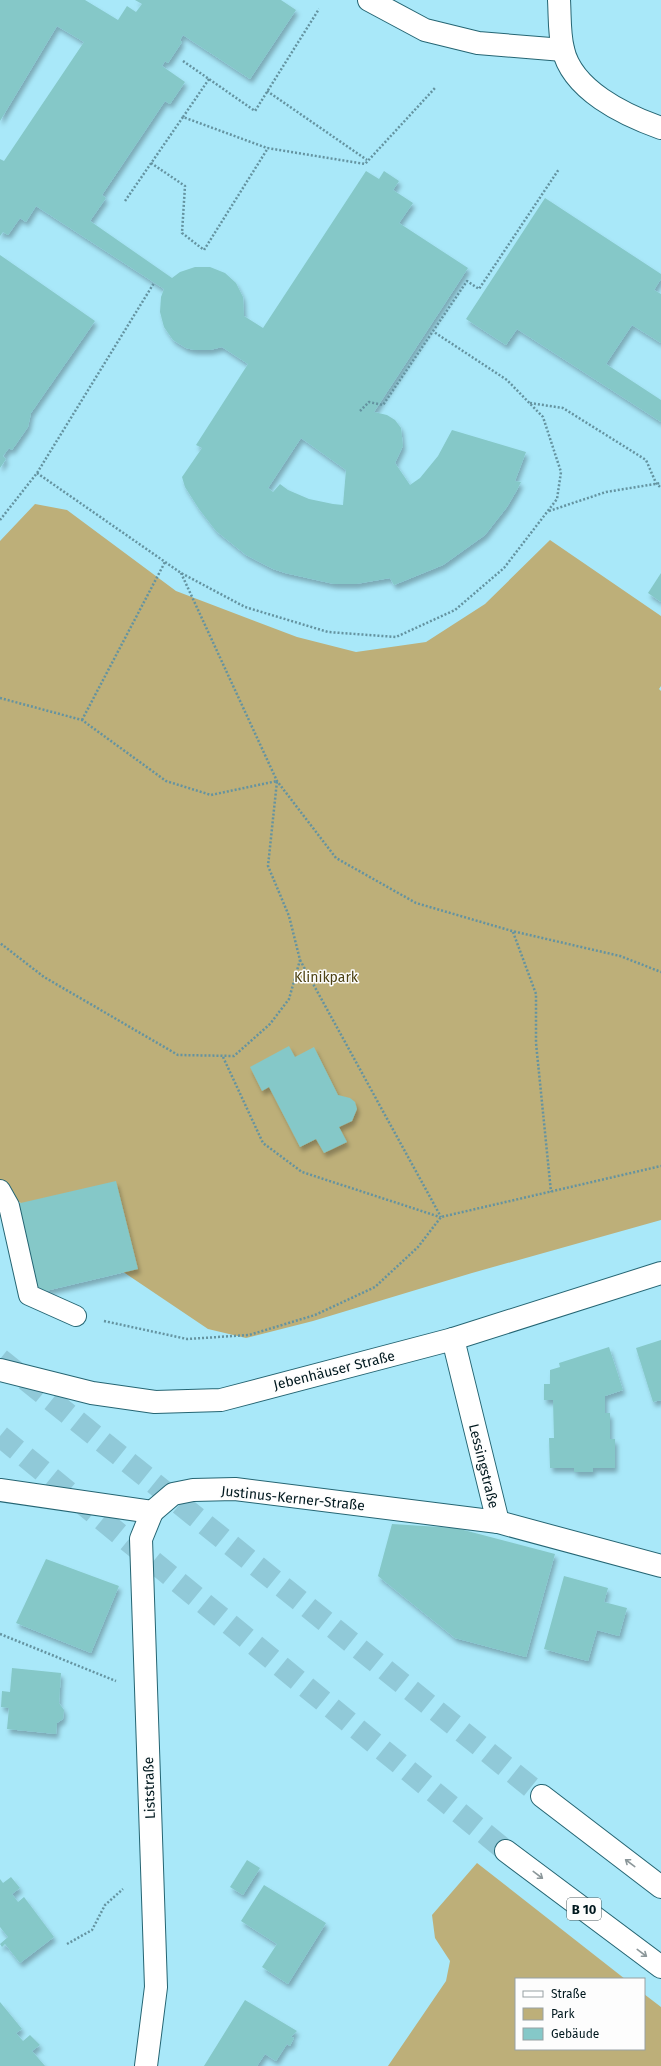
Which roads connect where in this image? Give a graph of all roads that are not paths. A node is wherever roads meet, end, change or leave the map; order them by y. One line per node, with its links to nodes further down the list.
1 (369, 0): 3 (main road)
2 (559, 0): 3 (main road)
3 (563, 50): 4 (main road)
4 (661, 128)
5 (0, 1190): 7 (lane)
6 (661, 1273): 8 (main road, Jebenhäuser Straße)
7 (76, 1316)
8 (453, 1340): 9 (main road, Jebenhäuser Straße); 12 (main road, Lessingstraße)
9 (0, 1370)
10 (0, 1490): 11 (main road)
11 (152, 1512): 12 (main road, Justinus-Kerner-Straße); 18 (main road, Liststraße)
12 (498, 1522): 13 (main road, Lessingstraße)
13 (661, 1566)
14 (542, 1796): 16 (main road, one-way to 14)
15 (506, 1851): 17 (main road, B 10, one-way to 17)
16 (661, 1887)
17 (661, 1967)
18 (146, 2066)

